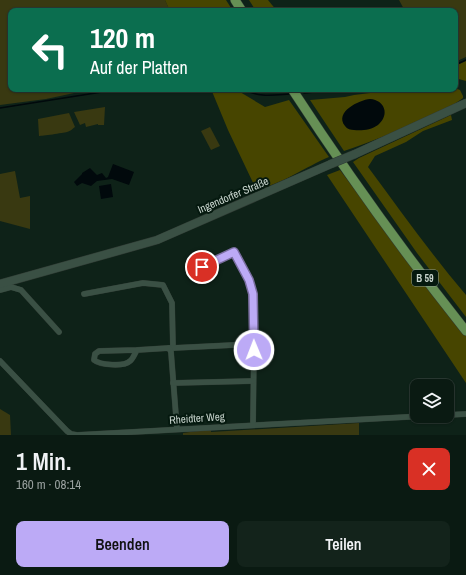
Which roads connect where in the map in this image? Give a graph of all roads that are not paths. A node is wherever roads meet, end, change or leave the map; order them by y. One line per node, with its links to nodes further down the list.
1 (294, 92): 7 (main road, B 59)
2 (466, 103): 4 (street, Ingendorfer Straße, bridge)
3 (202, 267): 9 (street)
4 (0, 284)
5 (0, 290): 8 (street)
6 (84, 294): 10 (street)
7 (466, 331)
8 (59, 332)
9 (254, 344): 10 (street); 13 (street)
10 (171, 348): 11 (street); 14 (street)
11 (137, 350): 11 (street)
12 (0, 361): 19 (street, Rheidter Weg)
13 (253, 381): 14 (street); 18 (street)
14 (174, 383): 19 (street)
15 (466, 414): 16 (street)
16 (454, 415)
17 (410, 417): 18 (street, Rheidter Weg)
18 (253, 424): 19 (street, Rheidter Weg)
19 (177, 430)

